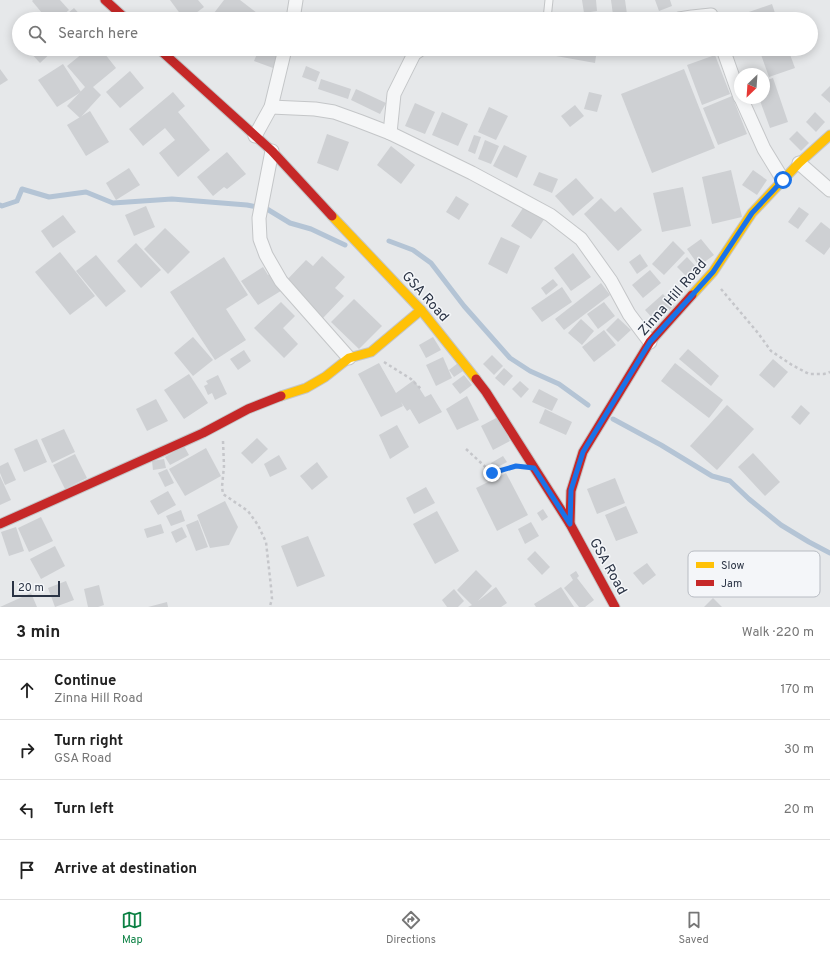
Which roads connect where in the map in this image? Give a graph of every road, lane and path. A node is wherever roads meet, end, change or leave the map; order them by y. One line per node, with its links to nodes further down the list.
1 (105, 0): 4 (street)
2 (296, 0): 5 (street)
3 (549, 0): 6 (lane)
4 (118, 12)
5 (294, 12)
6 (548, 12)
7 (167, 56): 16 (street, GSA Road)
8 (283, 56): 13 (street)
9 (413, 56): 14 (street)
10 (725, 56): 11 (street)
11 (734, 80)
12 (743, 104): 19 (street)
13 (271, 107): 14 (street); 16 (street)
14 (390, 133): 23 (street)
15 (830, 135): 18 (street, Zinna Hill Road)
16 (255, 136): 17 (street, GSA Road)
17 (272, 152): 22 (street, GSA Road); 25 (street)
18 (799, 163): 19 (street, Zinna Hill Road); 20 (street)
19 (783, 180): 21 (street, Zinna Hill Road)
20 (830, 190)
21 (713, 272): 23 (street, Zinna Hill Road); 26 (path)
22 (422, 310): 24 (street); 30 (street, GSA Road)
23 (650, 342): 32 (street, Zinna Hill Road)
24 (371, 352): 25 (street); 27 (path)
25 (349, 358): 28 (street)
26 (830, 372)
27 (421, 389)
28 (222, 423): 31 (street); 33 (path)
29 (466, 449): 30 (path)
30 (534, 468): 32 (street, GSA Road)
31 (0, 524)
32 (570, 524): 34 (street, GSA Road)
33 (269, 607)
34 (615, 607)

